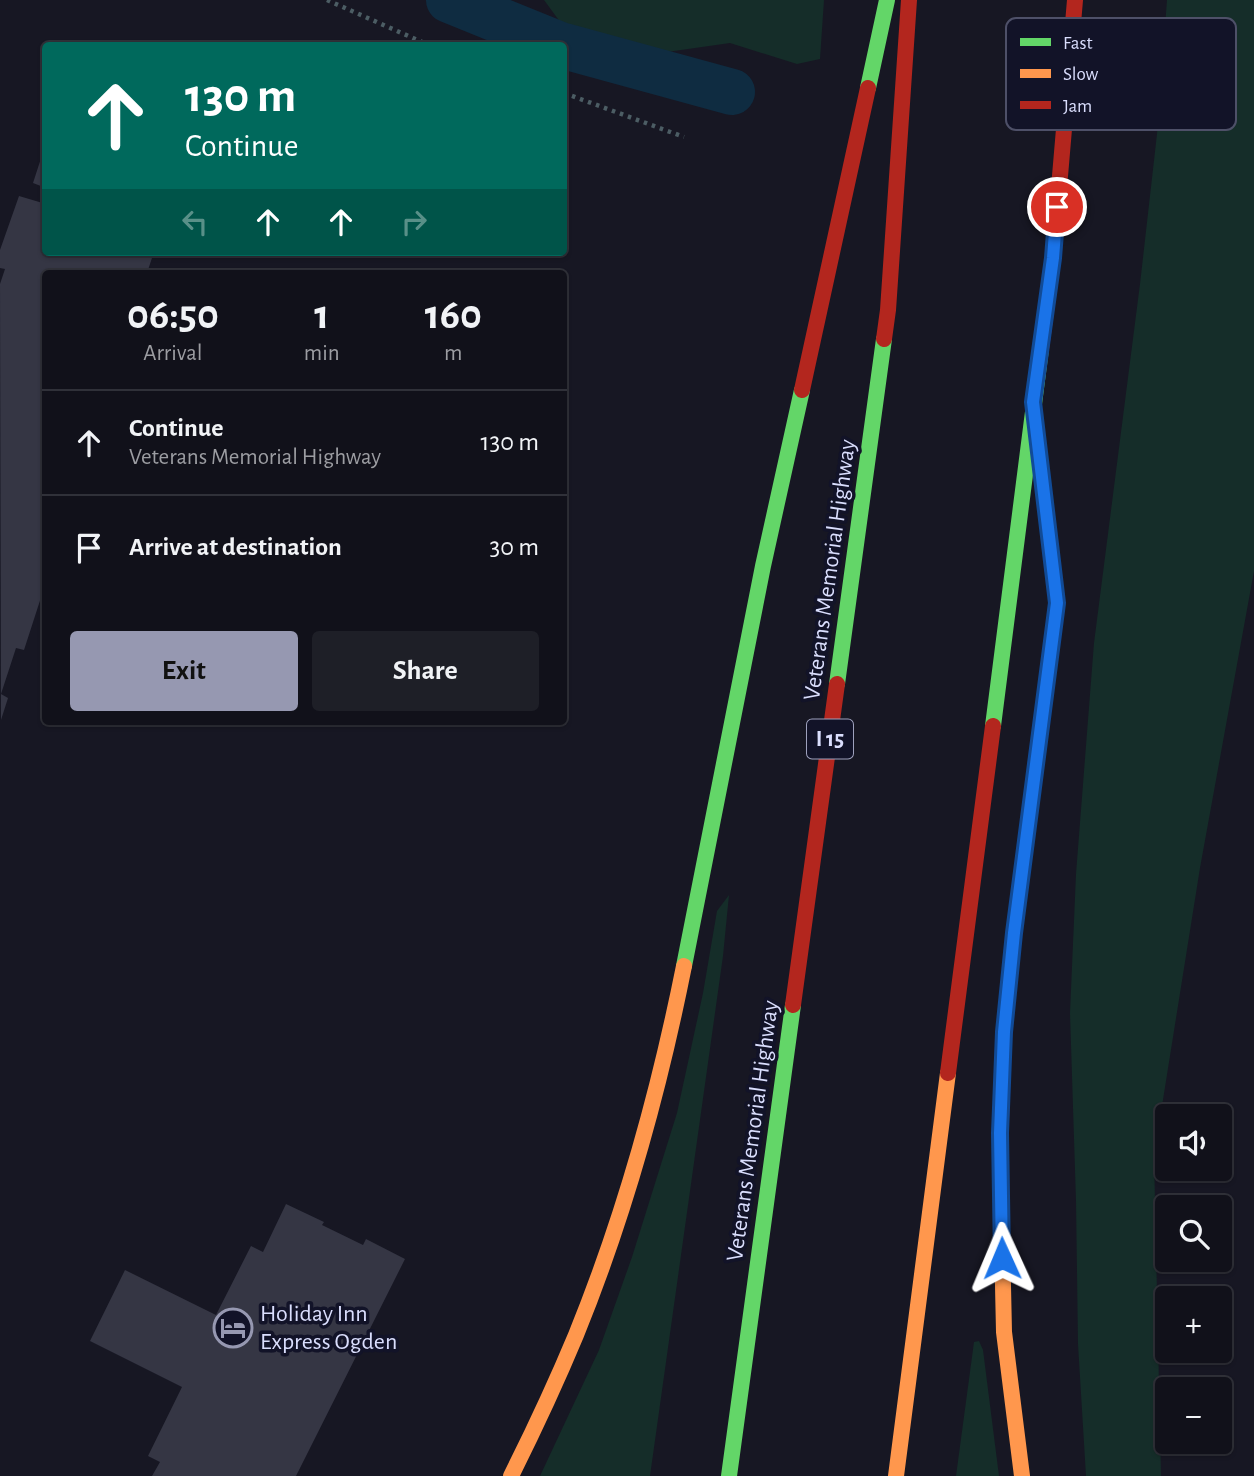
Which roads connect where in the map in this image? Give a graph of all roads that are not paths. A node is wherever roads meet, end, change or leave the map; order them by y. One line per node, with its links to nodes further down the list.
1 (887, 0): 7 (highway)
2 (909, 0): 8 (highway, Veterans Memorial Highway / I 15)
3 (1074, 0): 4 (highway)
4 (1073, 18)
5 (1063, 130): 6 (highway)
6 (1033, 402): 9 (highway); 10 (highway)
7 (511, 1476)
8 (729, 1476)
9 (896, 1476)
10 (1022, 1476)

